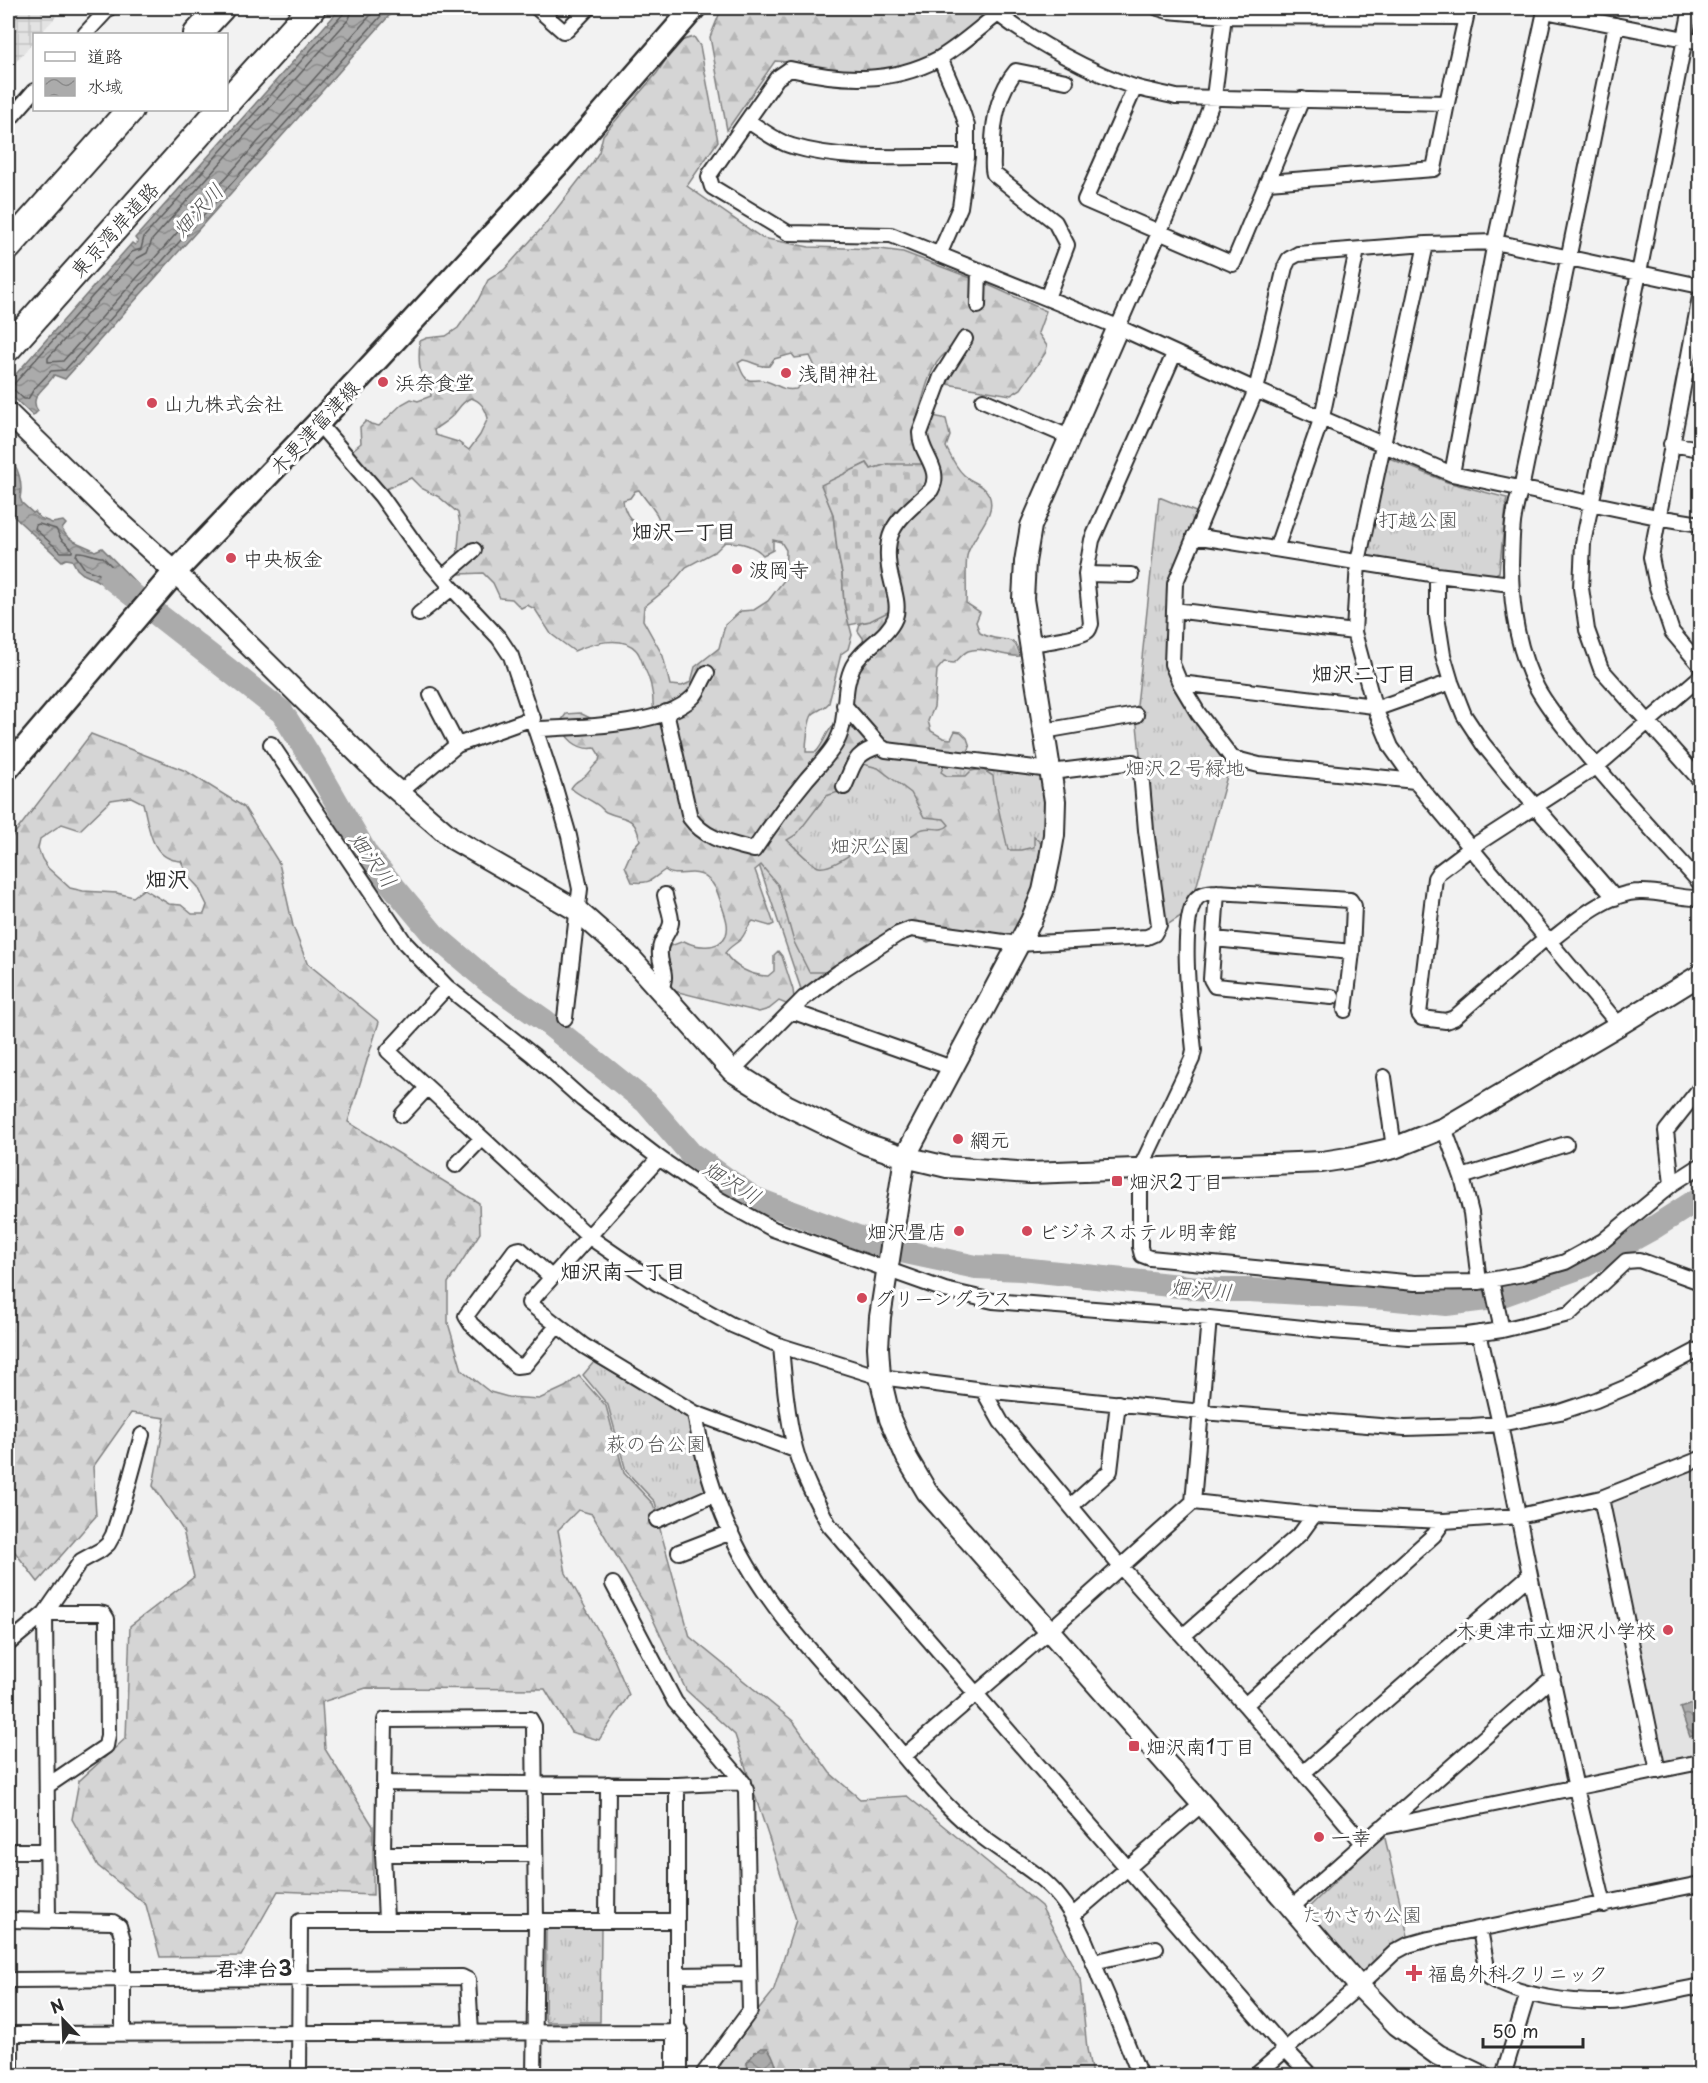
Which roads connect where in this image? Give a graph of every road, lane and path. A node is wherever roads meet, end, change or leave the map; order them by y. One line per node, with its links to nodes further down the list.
1 (109, 8): 16 (street)
2 (221, 8): 17 (highway)
3 (312, 8): 26 (highway)
4 (537, 8): 5 (street)
5 (588, 8)
6 (694, 8): 55 (main road, 木更津富津線)
7 (1158, 8): 10 (street)
8 (1691, 8): 18 (street)
9 (1000, 11): 20 (street); 22 (street)
10 (1225, 12): 11 (street); 24 (street)
11 (1307, 12): 12 (street)
12 (1388, 12): 13 (street)
13 (1467, 12): 27 (street)
14 (1572, 12): 15 (street); 35 (street)
15 (1616, 25): 18 (street); 40 (street)
16 (86, 33)
17 (198, 33)
18 (1684, 39): 19 (street); 42 (street)
19 (1701, 42)
20 (940, 58): 30 (street); 32 (street)
21 (1066, 81): 45 (street)
22 (1135, 87): 24 (street); 34 (street)
23 (33, 92): 31 (street)
24 (1214, 97): 25 (street); 34 (street)
25 (1302, 99): 27 (street); 33 (street)
26 (228, 101)
27 (1448, 103): 33 (street)
28 (129, 111): 37 (highway)
29 (219, 111): 49 (highway, 東京湾岸道路)
30 (748, 121): 32 (street); 39 (street)
31 (8, 122)
32 (967, 157): 39 (street)
33 (1268, 182): 34 (street)
34 (1158, 233): 47 (street)
35 (1494, 243): 36 (street); 40 (street); 60 (street)
36 (1426, 244): 38 (street); 58 (street)
37 (8, 247)
38 (1357, 250): 51 (street); 54 (street)
39 (939, 255): 41 (street)
40 (1567, 259): 42 (street); 61 (street)
41 (979, 270): 45 (street); 46 (street)
42 (1639, 273): 43 (street); 62 (street)
43 (1701, 286)
44 (1701, 297): 57 (street)
45 (1047, 298): 47 (street)
46 (978, 306)
47 (1118, 327): 50 (street); 56 (street)
48 (964, 339): 85 (street)
49 (8, 348)
50 (1174, 354): 51 (street); 70 (street)
51 (1256, 390): 54 (street); 65 (street)
52 (983, 400): 56 (street)
53 (8, 413): 69 (street)
54 (1322, 417): 58 (street); 66 (street)
55 (318, 423): 69 (main road, 木更津富津線); 73 (street)
56 (1069, 437): 78 (street)
57 (1671, 444): 59 (street); 63 (street)
58 (1385, 445): 60 (street); 68 (street)
59 (1701, 449)
60 (1452, 474): 61 (street)
61 (1521, 489): 62 (street); 74 (street)
62 (1592, 502): 63 (street); 89 (street)
63 (1657, 517): 64 (street); 79 (street)
64 (1701, 524)
65 (1194, 536): 66 (street); 75 (street)
66 (1276, 549): 68 (street)
67 (474, 550): 73 (street)
68 (1358, 562): 72 (street); 77 (street)
69 (175, 572): 96 (main road, 木更津富津線); 101 (street)
70 (1086, 574): 71 (street); 78 (street)
71 (1131, 575)
72 (1437, 575): 74 (street); 82 (street)
73 (447, 582): 76 (street); 90 (street)
74 (1511, 584): 95 (street)
75 (1174, 610): 77 (street); 83 (street)
76 (419, 614)
77 (1354, 632): 86 (street)
78 (1030, 644): 91 (street)
79 (1701, 665)
80 (707, 673): 87 (street)
81 (1701, 677): 89 (street)
82 (1451, 682): 86 (street); 102 (street)
83 (1180, 683): 86 (street); 99 (street)
84 (431, 695): 93 (street)
85 (844, 705): 87 (street); 94 (street)
86 (1375, 708): 99 (street)
87 (666, 712): 90 (street)
88 (1136, 715): 91 (street)
89 (1649, 721): 95 (street); 98 (street)
90 (534, 724): 93 (street); 109 (street)
91 (1044, 731): 97 (street)
92 (271, 744): 115 (street)
93 (457, 745): 101 (street)
94 (880, 746): 97 (street); 100 (street)
95 (1596, 767): 102 (street); 104 (street)
96 (8, 768)
97 (1051, 771): 112 (street); 112 (street)
98 (1701, 780)
99 (1415, 781): 103 (street)
100 (844, 787)
101 (400, 792): 109 (street)
102 (1536, 807): 103 (street); 107 (street)
103 (1472, 847): 111 (street); 111 (street)
104 (1701, 883)
105 (1217, 892): 110 (street); 113 (street); 136 (street)
106 (664, 895): 116 (street)
107 (1615, 898): 108 (street); 111 (street)
108 (1701, 898)
109 (578, 911): 116 (street); 120 (street)
110 (1214, 939): 113 (street); 117 (street)
111 (1549, 939): 121 (street)
112 (1018, 944): 119 (street); 122 (street)
113 (1352, 952): 118 (street)
114 (1701, 975): 121 (street)
115 (447, 987): 125 (street); 133 (street)
116 (660, 991): 123 (street)
117 (1332, 997)
118 (1345, 1010)
119 (791, 1011): 122 (street); 123 (street)
120 (565, 1018)
121 (1619, 1025): 128 (street)
122 (952, 1068): 132 (street)
123 (732, 1071): 132 (street)
124 (1384, 1077): 131 (street)
125 (427, 1088): 127 (street); 129 (street)
126 (1701, 1088): 138 (street)
127 (402, 1115)
128 (1444, 1128): 131 (street); 137 (street)
129 (482, 1138): 134 (street); 139 (street)
130 (1566, 1144): 137 (street)
131 (1394, 1148): 136 (street)
132 (905, 1157): 136 (street); 140 (street)
133 (659, 1158): 139 (street); 140 (street)
134 (456, 1165)
135 (1701, 1166): 138 (street)
136 (1140, 1169): 142 (street)
137 (1462, 1177): 142 (street)
138 (1672, 1184): 142 (street)
139 (588, 1236): 141 (street); 148 (street)
140 (887, 1269): 144 (street); 150 (street)
141 (551, 1277): 145 (street); 145 (street)
142 (1485, 1281): 146 (street)
143 (1701, 1282): 146 (street)
144 (1209, 1318): 147 (street); 153 (street)
145 (557, 1326): 154 (street)
146 (1502, 1330): 147 (street)
147 (1479, 1334): 155 (street)
148 (781, 1346): 150 (street); 157 (street)
149 (1701, 1349): 155 (street)
150 (880, 1377): 151 (street); 173 (street)
151 (983, 1390): 152 (street); 162 (street)
152 (1118, 1403): 153 (street); 162 (street)
153 (1202, 1412): 155 (street); 161 (street)
154 (695, 1413): 157 (street); 159 (street)
155 (1500, 1424): 164 (street)
156 (142, 1435): 172 (street)
157 (795, 1450): 177 (street)
158 (1701, 1459): 160 (street)
159 (716, 1494): 165 (street); 167 (street)
160 (1602, 1498): 164 (street); 181 (street)
161 (1193, 1502): 163 (street); 169 (street)
162 (1071, 1506): 169 (street)
163 (1314, 1515): 166 (street); 174 (street)
164 (1519, 1516): 166 (street); 170 (street)
165 (657, 1520)
166 (1444, 1521): 178 (street)
167 (731, 1532): 168 (street); 179 (street)
168 (679, 1552)
169 (1121, 1567): 173 (street); 174 (street)
170 (1530, 1575): 176 (street); 182 (street)
171 (612, 1584): 183 (street)
172 (45, 1613): 175 (street); 188 (street); 188 (street)
173 (1049, 1631): 177 (street); 190 (street)
174 (1183, 1636): 178 (street)
175 (8, 1644)
176 (1554, 1677): 189 (street); 191 (street)
177 (975, 1694): 179 (street); 197 (street)
178 (1245, 1705): 182 (street)
179 (904, 1756): 201 (street)
180 (1701, 1762): 181 (street)
181 (1658, 1771): 189 (street)
182 (1303, 1773): 192 (street)
183 (743, 1782): 187 (street); 211 (street)
184 (385, 1783): 185 (street); 185 (street); 195 (street)
185 (534, 1784): 186 (street); 196 (street)
186 (608, 1784): 187 (street); 206 (street)
187 (677, 1785): 207 (street)
188 (47, 1786): 194 (street)
189 (1576, 1788): 191 (street); 199 (street)
190 (1202, 1804): 197 (street); 200 (street)
191 (1382, 1827): 192 (street)
192 (1363, 1842): 200 (street)
193 (8, 1851): 194 (street)
194 (46, 1851): 203 (street)
195 (383, 1854): 196 (street); 204 (street)
196 (535, 1854): 205 (street)
197 (1128, 1868): 201 (street); 225 (street)
198 (1701, 1884): 199 (street)
199 (1604, 1905): 208 (street)
200 (1292, 1907): 216 (street)
201 (1071, 1916): 210 (street)
202 (8, 1920): 203 (street)
203 (48, 1920): 215 (street)
204 (386, 1920): 205 (street); 213 (street)
205 (536, 1921): 206 (street); 221 (street)
206 (607, 1921): 207 (street)
207 (677, 1921): 212 (street)
208 (1480, 1930): 216 (street); 218 (street)
209 (1156, 1948): 210 (street)
210 (1094, 1962): 231 (street)
211 (748, 1974): 212 (street); 226 (street)
212 (677, 1975): 219 (street)
213 (299, 1978): 215 (street); 220 (street); 224 (street)
214 (8, 1980): 215 (street)
215 (123, 1980): 223 (street)
216 (1359, 1986): 225 (street); 234 (street)
217 (1701, 1986): 218 (street)
218 (1528, 1993): 235 (street)
219 (677, 2032): 221 (street); 230 (street)
220 (471, 2033): 221 (street); 224 (street)
221 (534, 2033): 229 (street)
222 (9, 2034): 223 (street); 227 (street)
223 (123, 2034): 224 (street)
224 (298, 2034): 228 (street)
225 (1285, 2049): 232 (street); 233 (street)
226 (704, 2073)
227 (11, 2076)
228 (299, 2076)
229 (534, 2076)
230 (677, 2076)
231 (1140, 2076)
232 (1255, 2076)
233 (1311, 2076)
234 (1482, 2076)
235 (1503, 2076)

